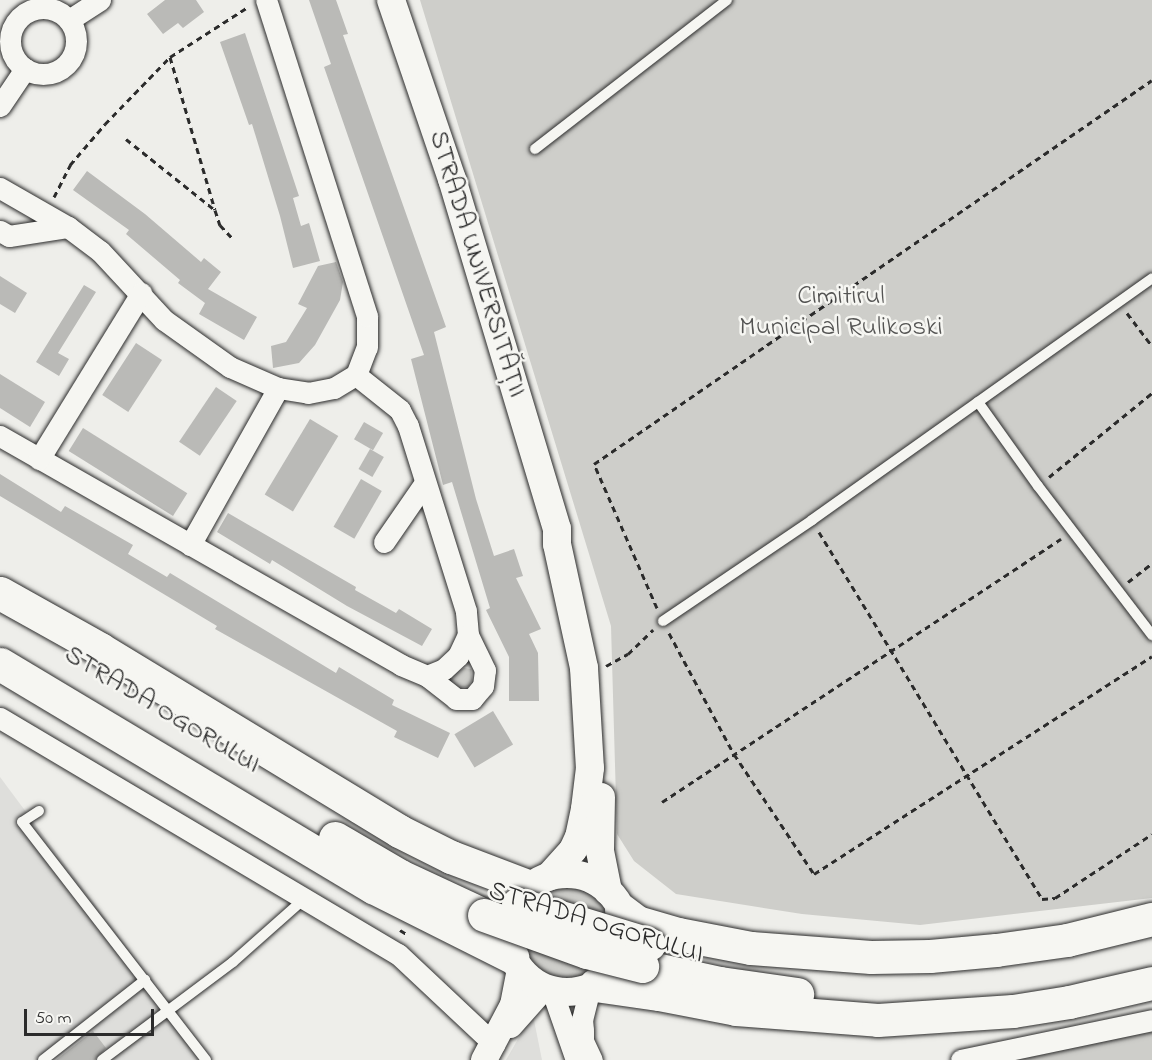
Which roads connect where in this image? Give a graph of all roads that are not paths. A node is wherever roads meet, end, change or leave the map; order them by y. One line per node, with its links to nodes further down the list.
1 (100, 0): 6 (street)
2 (391, 0): 21 (main road, STRADA UNIVERSITĂȚII)
3 (726, 0): 9 (lane)
4 (258, 3): 15 (street)
5 (25, 6): 6 (street); 7 (street)
6 (69, 20): 7 (street)
7 (25, 69): 8 (street)
8 (0, 106)
9 (536, 149)
10 (0, 188): 11 (street)
11 (68, 227): 12 (street); 14 (street)
12 (0, 231)
13 (1152, 278): 17 (lane)
14 (141, 293): 16 (street); 19 (street)
15 (356, 375): 16 (street); 20 (street)
16 (278, 388): 23 (street)
17 (978, 402): 26 (lane); 28 (lane)
18 (0, 436): 19 (street)
19 (39, 459): 23 (street)
20 (424, 484): 22 (street); 27 (street)
21 (557, 528): 34 (main road, STRADA UNIVERSITĂȚII); 36 (main road, STRADA UNIVERSITĂȚII)
22 (384, 542)
23 (190, 545): 31 (street)
24 (0, 592): 34 (highway)
25 (0, 615): 37 (highway, STRADA OGORULUI)
26 (663, 621)
27 (468, 635): 31 (street); 31 (street)
28 (1152, 635)
29 (0, 640): 37 (highway, STRADA OGORULUI)
30 (0, 664): 42 (highway)
31 (427, 676)
32 (0, 718): 35 (street)
33 (39, 811): 43 (lane)
34 (540, 882): 36 (main road); 42 (main road)
35 (305, 898): 47 (lane); 49 (street)
36 (614, 900): 38 (highway); 45 (main road)
37 (488, 904): 40 (highway, STRADA OGORULUI, bridge)
38 (1152, 919)
39 (1152, 940): 40 (highway, STRADA OGORULUI)
40 (645, 955): 41 (highway, STRADA OGORULUI)
41 (1152, 962)
42 (516, 964): 46 (main road); 49 (street)
43 (145, 980): 47 (lane); 50 (lane)
44 (1152, 983): 45 (highway)
45 (592, 987): 46 (main road); 54 (street)
46 (547, 989): 49 (street); 53 (street)
47 (166, 1009): 51 (lane); 52 (lane)
48 (1152, 1020): 55 (street)
49 (492, 1046)
50 (43, 1060)
51 (102, 1060)
52 (206, 1060)
53 (576, 1060)
54 (592, 1060)
55 (962, 1060)

